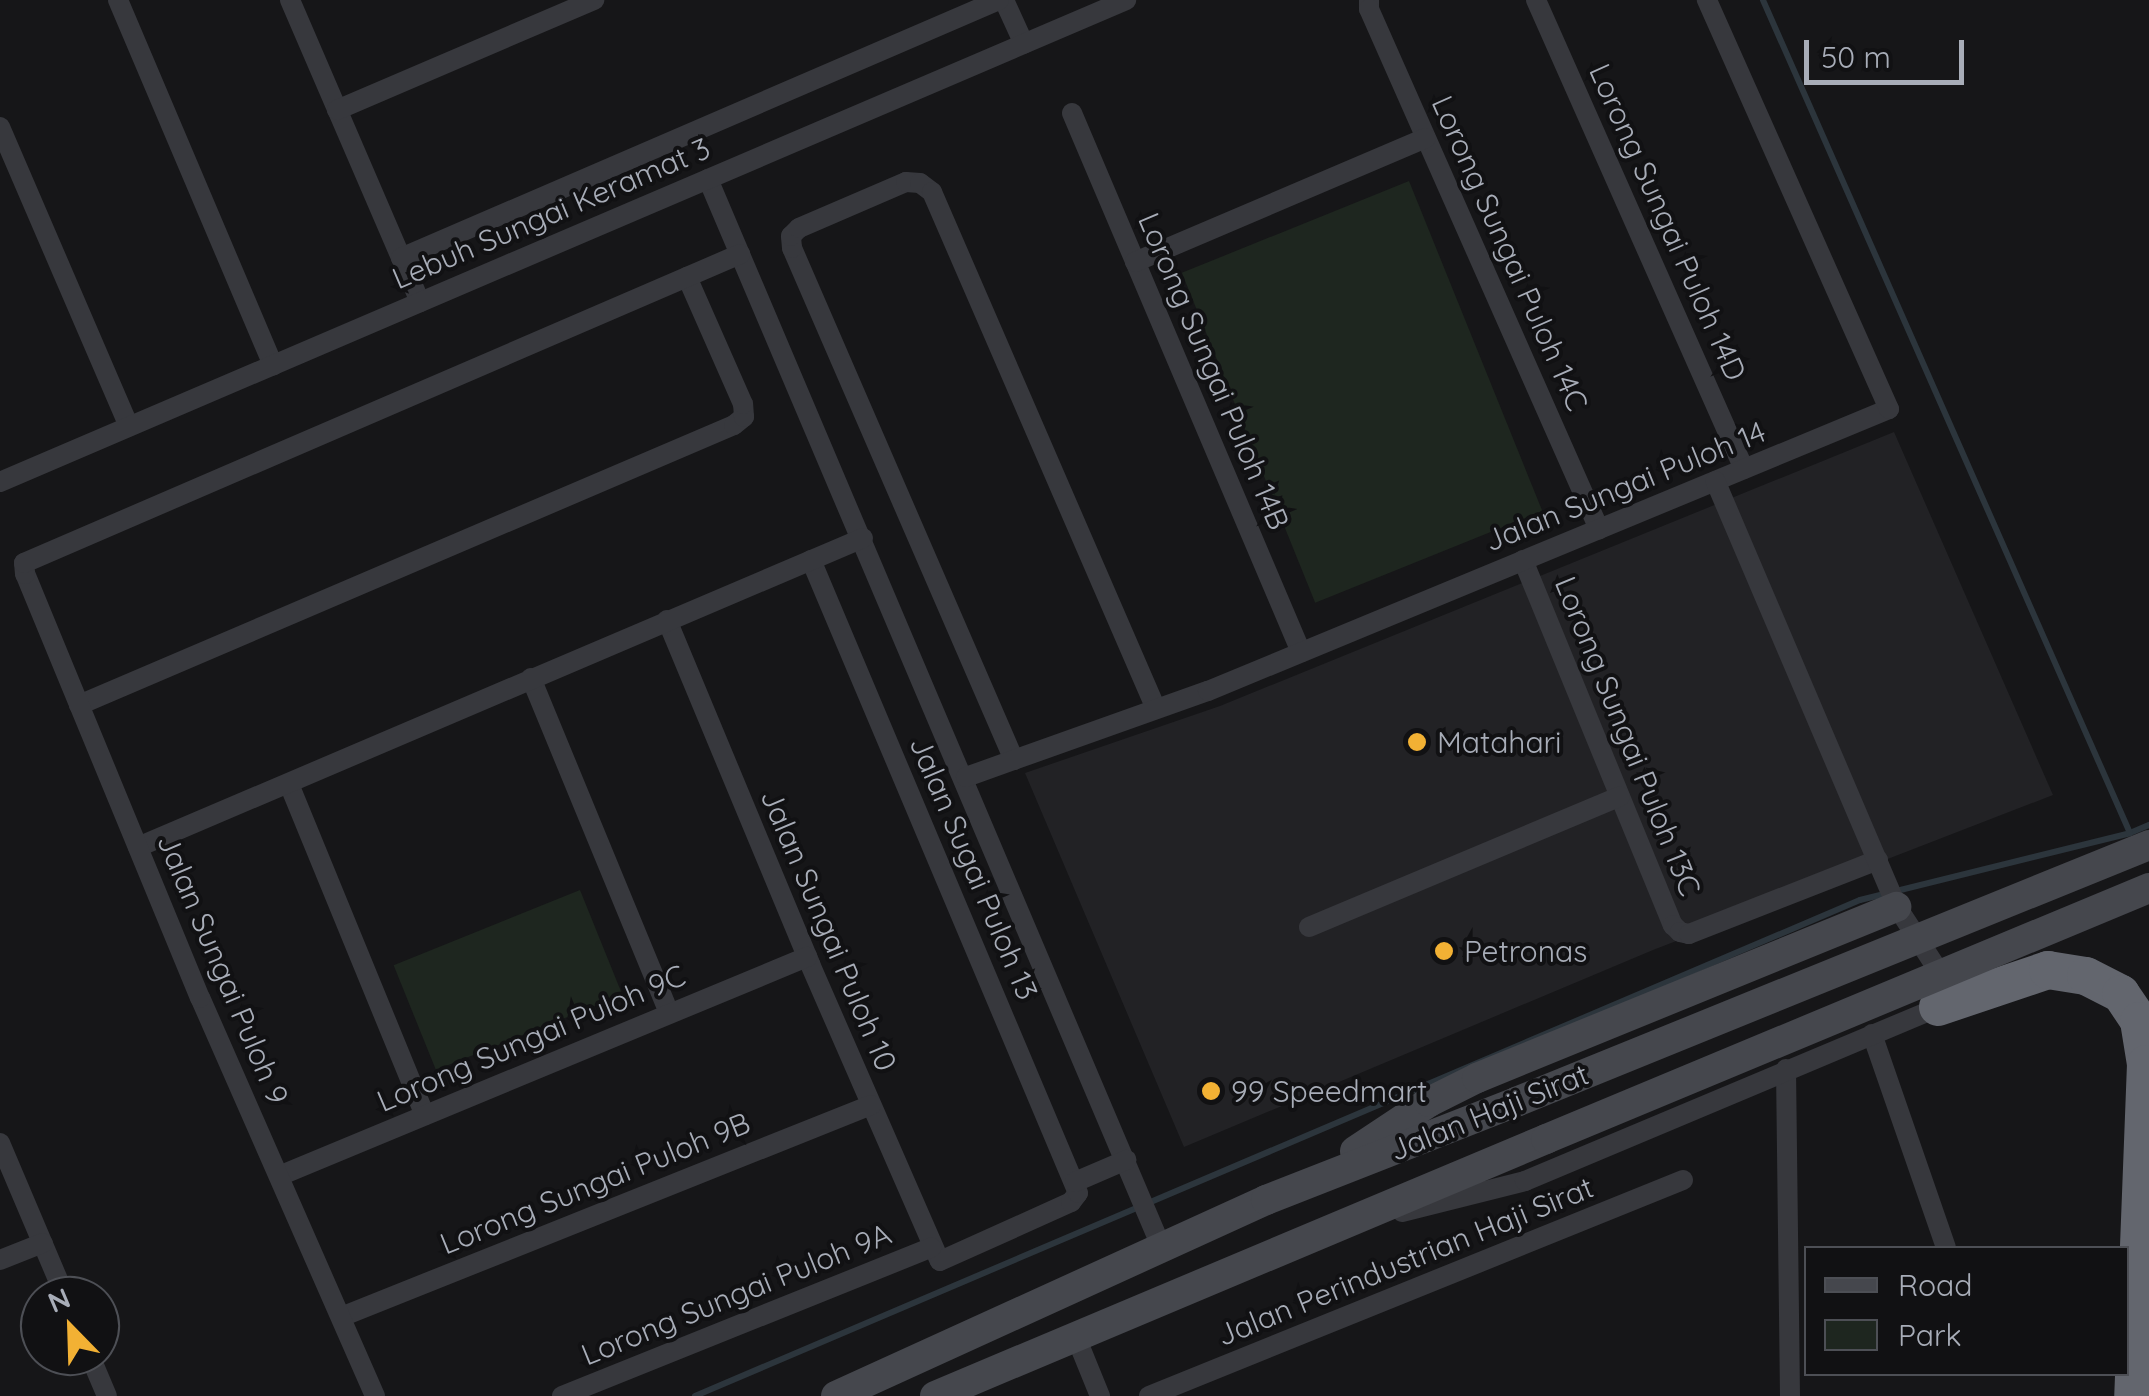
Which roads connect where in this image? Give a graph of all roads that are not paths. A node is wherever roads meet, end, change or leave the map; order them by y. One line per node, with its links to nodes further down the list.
1 (118, 0): 20 (street)
2 (290, 0): 10 (street)
3 (594, 0): 10 (street)
4 (1002, 0): 9 (street); 16 (street, Lebuh Sungai Keramat 3)
5 (1126, 0): 9 (street, Lebuh Sungai Keramat 3)
6 (1369, 0): 13 (street, Lorong Sungai Puloh 14C)
7 (1536, 0): 22 (street, Lorong Sungai Puloh 14D)
8 (1707, 0): 22 (street, Jalan Sungai Puloh 14)
9 (1024, 44): 14 (street, Lebuh Sungai Keramat 3)
10 (337, 110): 16 (street)
11 (1072, 113): 17 (street, Lorong Sungai Puloh 14B)
12 (0, 127): 21 (street)
13 (1426, 138): 17 (street); 25 (street, Lorong Sungai Puloh 14C)
14 (708, 179): 15 (street); 19 (street, Lebuh Sungai Keramat 3)
15 (740, 254): 18 (street); 26 (street)
16 (401, 258): 19 (street)
17 (1135, 262): 30 (street, Lorong Sungai Puloh 14B)
18 (687, 277): 32 (street, Jalan Sungai Puloh 9); 32 (street)
19 (420, 302): 20 (street, Lebuh Sungai Keramat 3)
20 (273, 365): 21 (street, Lebuh Sungai Keramat 3)
21 (129, 426): 24 (street, Lebuh Sungai Keramat 3)
22 (1744, 469): 23 (street, Jalan Sungai Puloh 14)
23 (1716, 481): 25 (street, Jalan Sungai Puloh 14); 40 (street)
24 (0, 482)
25 (1599, 529): 28 (street, Jalan Sungai Puloh 14)
26 (863, 538): 27 (street); 35 (street)
27 (811, 560): 29 (street); 56 (street, Jalan Sugai Puloh 13)
28 (1523, 560): 30 (street, Jalan Sungai Puloh 14); 37 (street, Lorong Sungai Puloh 13C)
29 (668, 620): 31 (street); 44 (street, Jalan Sungai Puloh 10)
30 (1302, 652): 33 (street, Jalan Sungai Puloh 14)
31 (531, 678): 36 (street); 46 (street)
32 (80, 705): 39 (street, Jalan Sungai Puloh 9)
33 (1156, 710): 34 (street, Jalan Sungai Puloh 14); 34 (street)
34 (1014, 760): 35 (street, Jalan Sungai Puloh 14)
35 (966, 777): 52 (street)
36 (289, 784): 39 (street); 50 (street)
37 (1620, 796): 40 (street, Lorong Sungai Puloh 13C); 43 (street)
38 (2149, 846): 55 (main road, Jalan Haji Sirat, bridge)
39 (138, 847): 53 (street, Jalan Sungai Puloh 9)
40 (1878, 860): 42 (street)
41 (2149, 888): 57 (main road, Jalan Haji Sirat, bridge)
42 (1894, 896): 45 (street); 55 (main road)
43 (1309, 927)
44 (807, 958): 46 (street, Lorong Sungai Puloh 9C); 49 (street, Jalan Sungai Puloh 10)
45 (1938, 1008): 47 (street); 74 (highway)
46 (669, 1012): 50 (street, Lorong Sungai Puloh 9C)
47 (1872, 1034): 48 (street); 60 (street)
48 (1786, 1069): 57 (street); 73 (street)
49 (871, 1105): 61 (street, Jalan Sungai Puloh 10); 64 (street, Lorong Sungai Puloh 9B)
50 (425, 1115): 53 (street, Lorong Sungai Puloh 9C)
51 (0, 1143): 58 (street)
52 (1126, 1160): 56 (street, Lorong Sungai Puloh 9A); 59 (street)
53 (279, 1176): 64 (street, Jalan Sungai Puloh 9)
54 (1682, 1180): 72 (street, Jalan Perindustrian Haji Sirat)
55 (1307, 1183): 59 (main road, Jalan Haji Sirat)
56 (1075, 1190): 61 (street, Lorong Sungai Puloh 9A)
57 (1332, 1229): 65 (main road, Jalan Haji Sirat)
58 (42, 1244): 62 (street); 63 (street)
59 (1161, 1246): 69 (main road, Jalan Haji Sirat)
60 (1945, 1246)
61 (936, 1254): 68 (street, Lorong Sungai Puloh 9A)
62 (0, 1260)
63 (56, 1276)
64 (340, 1318): 67 (street, Jalan Sungai Puloh 9)
65 (1076, 1337): 70 (main road, Jalan Haji Sirat); 71 (street)
66 (2149, 1344): 74 (highway)
67 (375, 1396)
68 (562, 1396)
69 (836, 1396)
70 (935, 1396)
71 (1100, 1396)
72 (1149, 1396)
73 (1790, 1396)
74 (2136, 1396)

